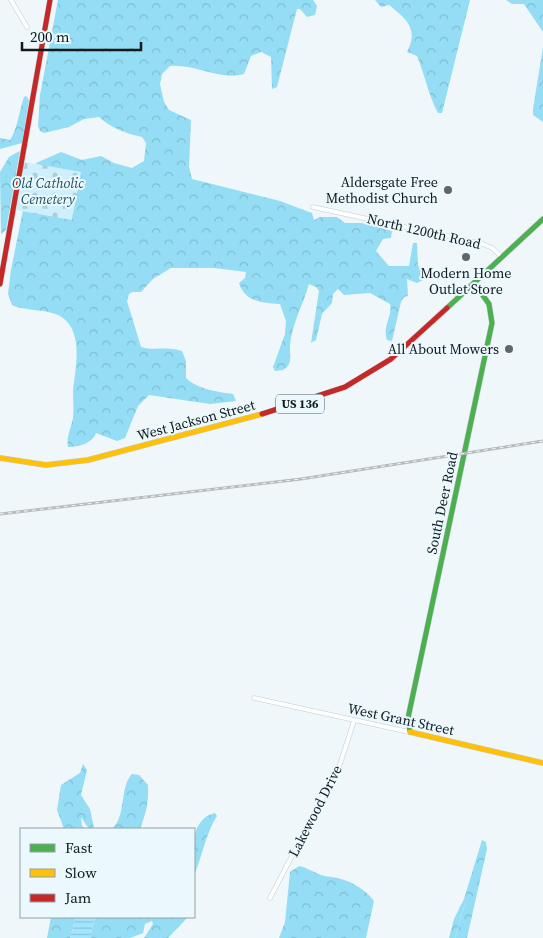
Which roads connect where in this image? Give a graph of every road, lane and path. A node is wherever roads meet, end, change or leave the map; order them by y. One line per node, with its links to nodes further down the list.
1 (11, 0): 3 (street)
2 (50, 0): 8 (main road)
3 (27, 27)
4 (313, 207): 6 (street, North 1200th Road)
5 (543, 219): 6 (main road, West Jackson Street / US 136)
6 (502, 257): 7 (main road, West Jackson Street / US 136)
7 (474, 283): 9 (main road, West Jackson Street / US 136); 12 (main road, South Deer Road)
8 (0, 284)
9 (0, 458)
10 (254, 698): 11 (street, West Grant Street)
11 (354, 721): 12 (street, West Grant Street); 14 (street, Lakewood Drive)
12 (410, 732): 13 (main road, West Grant Street)
13 (543, 764)
14 (270, 898)

